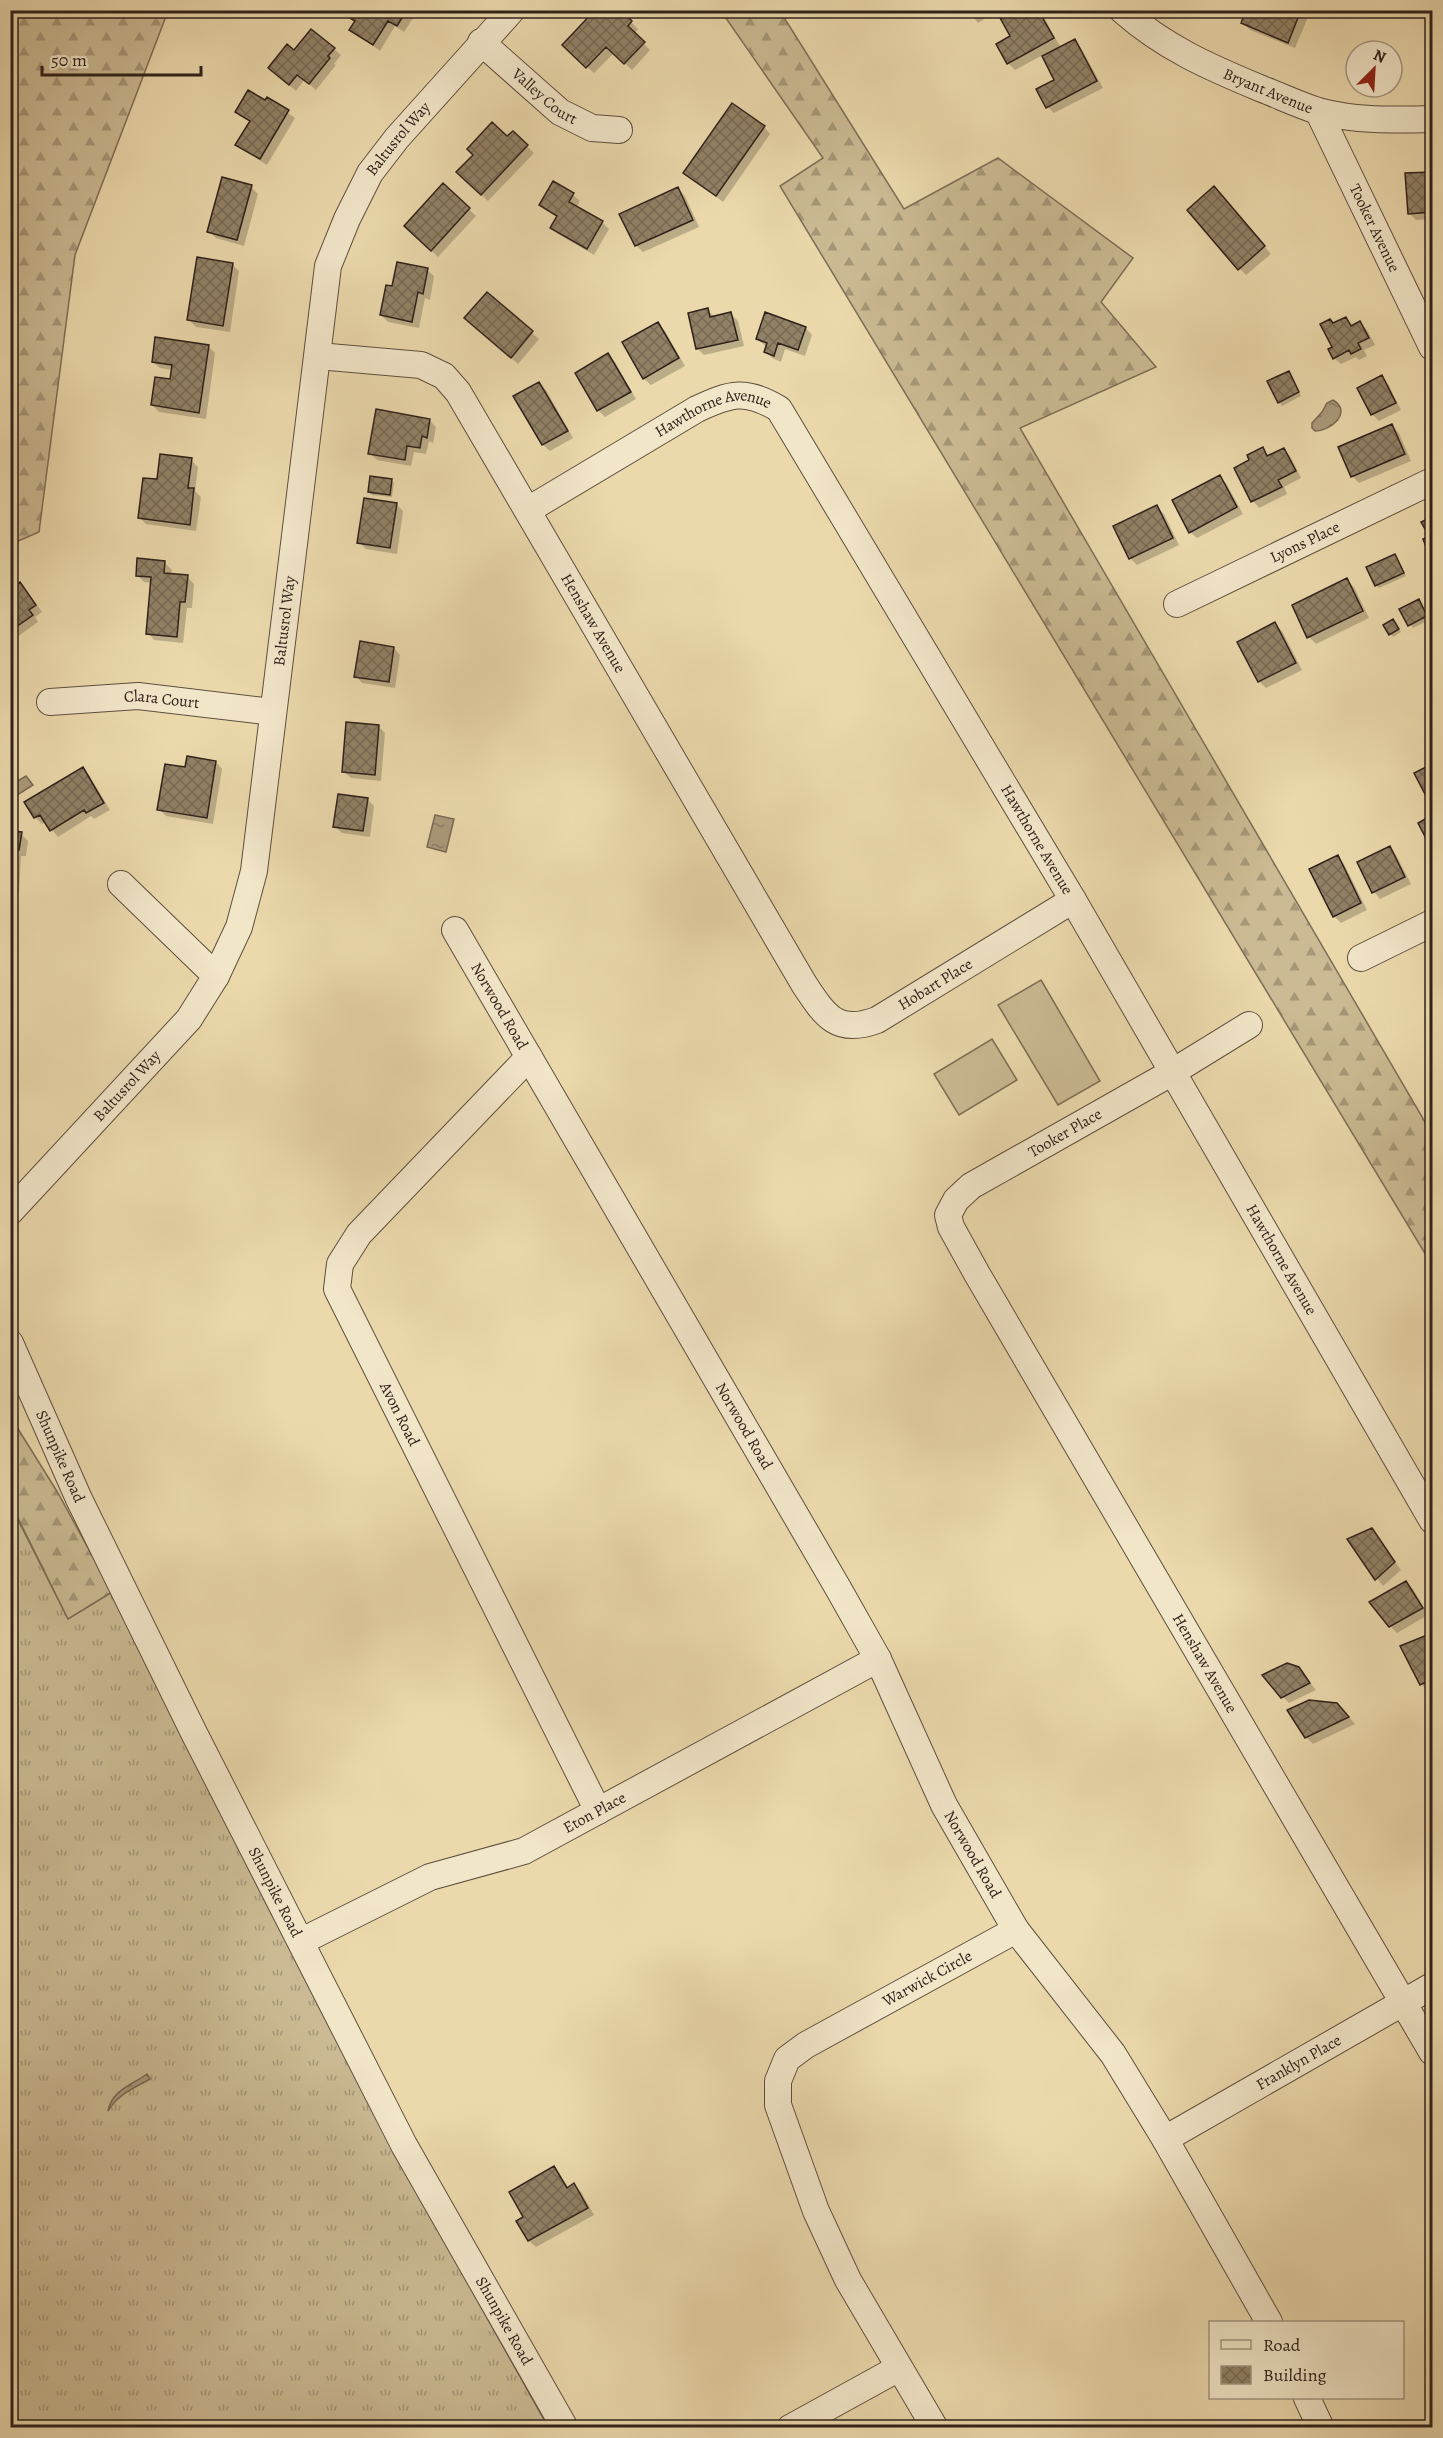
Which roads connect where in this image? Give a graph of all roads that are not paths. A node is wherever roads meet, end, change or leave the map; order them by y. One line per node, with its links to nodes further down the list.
1 (512, 10): 3 (street, Baltusrol Way)
2 (1122, 10): 4 (street, Bryant Avenue)
3 (481, 42): 6 (street, Valley Court); 8 (street, Baltusrol Way)
4 (1318, 111): 5 (street, Bryant Avenue); 7 (street, Tooker Avenue)
5 (1432, 118)
6 (619, 130)
7 (1432, 347)
8 (318, 356): 10 (street, Henshaw Avenue); 13 (street, Baltusrol Way)
9 (1432, 481): 11 (street, Lyons Place)
10 (528, 510): 15 (street, Hawthorne Avenue); 20 (street, Henshaw Avenue)
11 (1177, 604)
12 (50, 702): 13 (street, Clara Court)
13 (273, 712): 19 (street, Baltusrol Way)
14 (121, 884): 19 (street)
15 (1073, 900): 20 (street, Hobart Place); 23 (street, Hawthorne Avenue)
16 (1432, 923): 18 (street)
17 (455, 930): 22 (street, Norwood Road)
18 (1361, 958)
19 (216, 976): 24 (street, Baltusrol Way)
20 (804, 984)
21 (1249, 1025): 23 (street, Tooker Place)
22 (529, 1057): 28 (street, Norwood Road); 29 (street, Avon Road)
23 (1171, 1073): 25 (street, Tooker Place); 27 (street, Hawthorne Avenue)
24 (10, 1212)
25 (977, 1274): 33 (street, Henshaw Avenue)
26 (10, 1343): 31 (street, Shunpike Road)
27 (1432, 1520)
28 (878, 1659): 29 (street, Eton Place); 30 (street, Norwood Road)
29 (598, 1811): 31 (street, Eton Place)
30 (1016, 1930): 35 (street); 37 (street, Warwick Circle)
31 (302, 1941): 39 (street, Shunpike Road)
32 (1432, 1986): 33 (street, Franklyn Place)
33 (1404, 2003): 34 (street, Henshaw Avenue); 35 (street, Franklyn Place)
34 (1432, 2052)
35 (1165, 2139): 36 (street)
36 (1268, 2321)
37 (899, 2368): 40 (street); 41 (street, Warwick Circle)
38 (1307, 2399): 42 (street)
39 (565, 2427)
40 (790, 2427)
41 (935, 2427)
42 (1321, 2427)

